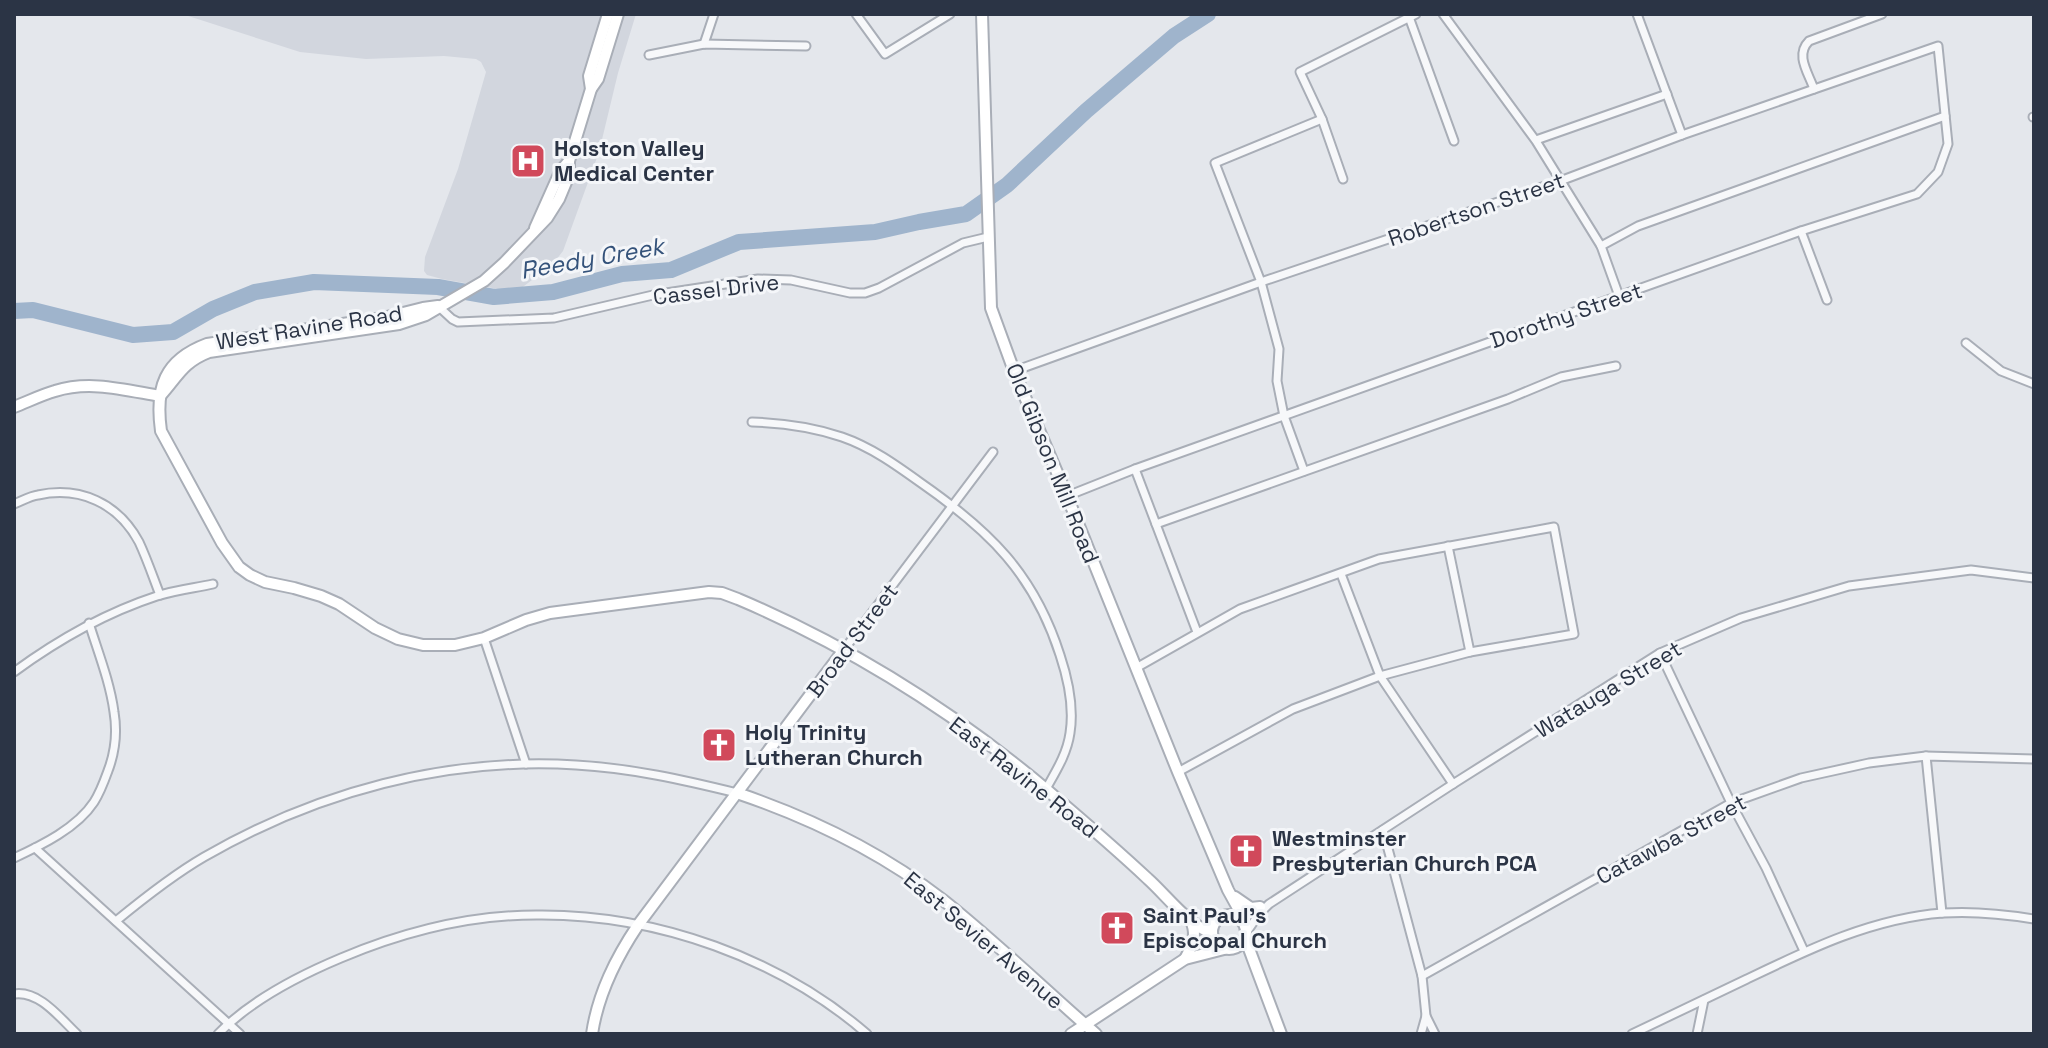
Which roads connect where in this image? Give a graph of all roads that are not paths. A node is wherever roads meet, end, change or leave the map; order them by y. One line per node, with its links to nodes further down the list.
1 (608, 14): 15 (street, West Ravine Road)
2 (618, 14): 15 (street, West Ravine Road)
3 (714, 14): 11 (street)
4 (950, 14): 9 (street)
5 (982, 14): 26 (street, Old Gibson Mill Road)
6 (1443, 14): 21 (street)
7 (1637, 14): 17 (street)
8 (1882, 14): 16 (street)
9 (856, 15)
10 (1412, 16): 19 (street); 22 (street)
11 (704, 44): 12 (street); 14 (street)
12 (806, 46)
13 (1938, 46): 16 (street, Robertson Street); 18 (street, Dorothy Street)
14 (649, 55)
15 (591, 89): 31 (street, West Ravine Road)
16 (1814, 89): 20 (street, Robertson Street)
17 (1667, 94): 20 (street); 21 (street)
18 (1945, 116): 25 (street, Dorothy Street); 27 (street)
19 (1322, 119): 23 (street); 28 (street)
20 (1682, 135): 24 (street, Robertson Street)
21 (1536, 140): 24 (street)
22 (1454, 141)
23 (1343, 179)
24 (1560, 181): 27 (street); 28 (street, Robertson Street)
25 (1801, 231): 29 (street, Dorothy Street); 30 (street)
26 (988, 237): 31 (street, Cassel Drive); 34 (street, Old Gibson Mill Road)
27 (1601, 246): 29 (street)
28 (1261, 282): 34 (street, Robertson Street); 38 (street)
29 (1619, 296): 38 (street, Dorothy Street)
30 (1827, 300)
31 (442, 305): 36 (street, West Ravine Road)
32 (1966, 343): 35 (street)
33 (1616, 366): 42 (street)
34 (1014, 371): 43 (street, Old Gibson Mill Road)
35 (2034, 384)
36 (160, 396): 37 (street); 54 (street)
37 (14, 407)
38 (1284, 416): 41 (street, Dorothy Street); 42 (street)
39 (752, 422): 45 (street)
40 (993, 452): 45 (street, Broad Street)
41 (1135, 469): 43 (street, Dorothy Street); 46 (street)
42 (1304, 471): 46 (street)
43 (1067, 496): 58 (street, Old Gibson Mill Road)
44 (14, 504): 51 (street)
45 (953, 505): 55 (street, Broad Street); 66 (street)
46 (1156, 524): 53 (street)
47 (1448, 546): 48 (street); 56 (street); 56 (street)
48 (1341, 574): 53 (street); 60 (street)
49 (2034, 578): 57 (street, Watauga Street)
50 (213, 584): 51 (street)
51 (160, 595): 52 (street)
52 (89, 623): 59 (street); 70 (street)
53 (1197, 632): 58 (street)
54 (484, 638): 55 (street); 63 (street)
55 (843, 651): 66 (street, East Ravine Road); 67 (street, Broad Street)
56 (1470, 652): 60 (street)
57 (1660, 653): 65 (street, Watauga Street); 68 (street)
58 (1136, 668): 64 (street, Old Gibson Mill Road)
59 (14, 672)
60 (1380, 676): 64 (street); 65 (street)
61 (1926, 756): 62 (street, Catawba Street); 68 (street, Catawba Street); 74 (street)
62 (2034, 759)
63 (526, 764): 67 (street); 78 (street)
64 (1178, 772): 72 (street, Old Gibson Mill Road)
65 (1453, 784): 69 (street, Watauga Street)
66 (1046, 789): 79 (street, East Ravine Road)
67 (737, 793): 80 (street, Broad Street); 92 (street, East Sevier Avenue)
68 (1731, 803): 84 (street); 87 (street, Catawba Street)
69 (1383, 830): 73 (street, Watauga Street); 87 (street)
70 (35, 848): 71 (street); 78 (street)
71 (14, 858)
72 (1228, 890): 73 (street); 75 (street); 76 (street, Old Gibson Mill Road)
73 (1264, 906): 76 (street, Watauga Street); 82 (street, Watauga Street)
74 (1942, 913): 77 (street); 84 (street)
75 (1220, 918): 76 (street); 79 (street); 81 (street)
76 (1239, 919): 82 (street)
77 (2034, 919)
78 (116, 921): 91 (street)
79 (1191, 921): 81 (street, East Ravine Road); 85 (street)
80 (638, 925): 91 (street); 96 (street, Broad Street); 97 (street)
81 (1212, 934): 83 (street); 85 (street)
82 (1246, 936): 83 (street); 86 (street)
83 (1227, 949): 85 (street); 86 (street)
84 (1804, 951): 89 (street)
85 (1185, 959): 92 (street)
86 (1255, 969): 100 (street)
87 (1422, 976): 90 (street)
88 (14, 994): 93 (street)
89 (1704, 1000): 103 (street); 104 (street)
90 (1426, 1016): 101 (street); 102 (street)
91 (228, 1023): 94 (street); 95 (street)
92 (1085, 1025): 98 (street); 99 (street, East Sevier Avenue)
93 (77, 1034)
94 (218, 1034)
95 (240, 1034)
96 (592, 1034)
97 (867, 1034)
98 (1071, 1034)
99 (1096, 1034)
100 (1281, 1034)
101 (1421, 1034)
102 (1435, 1034)
103 (1632, 1034)
104 (1697, 1034)

